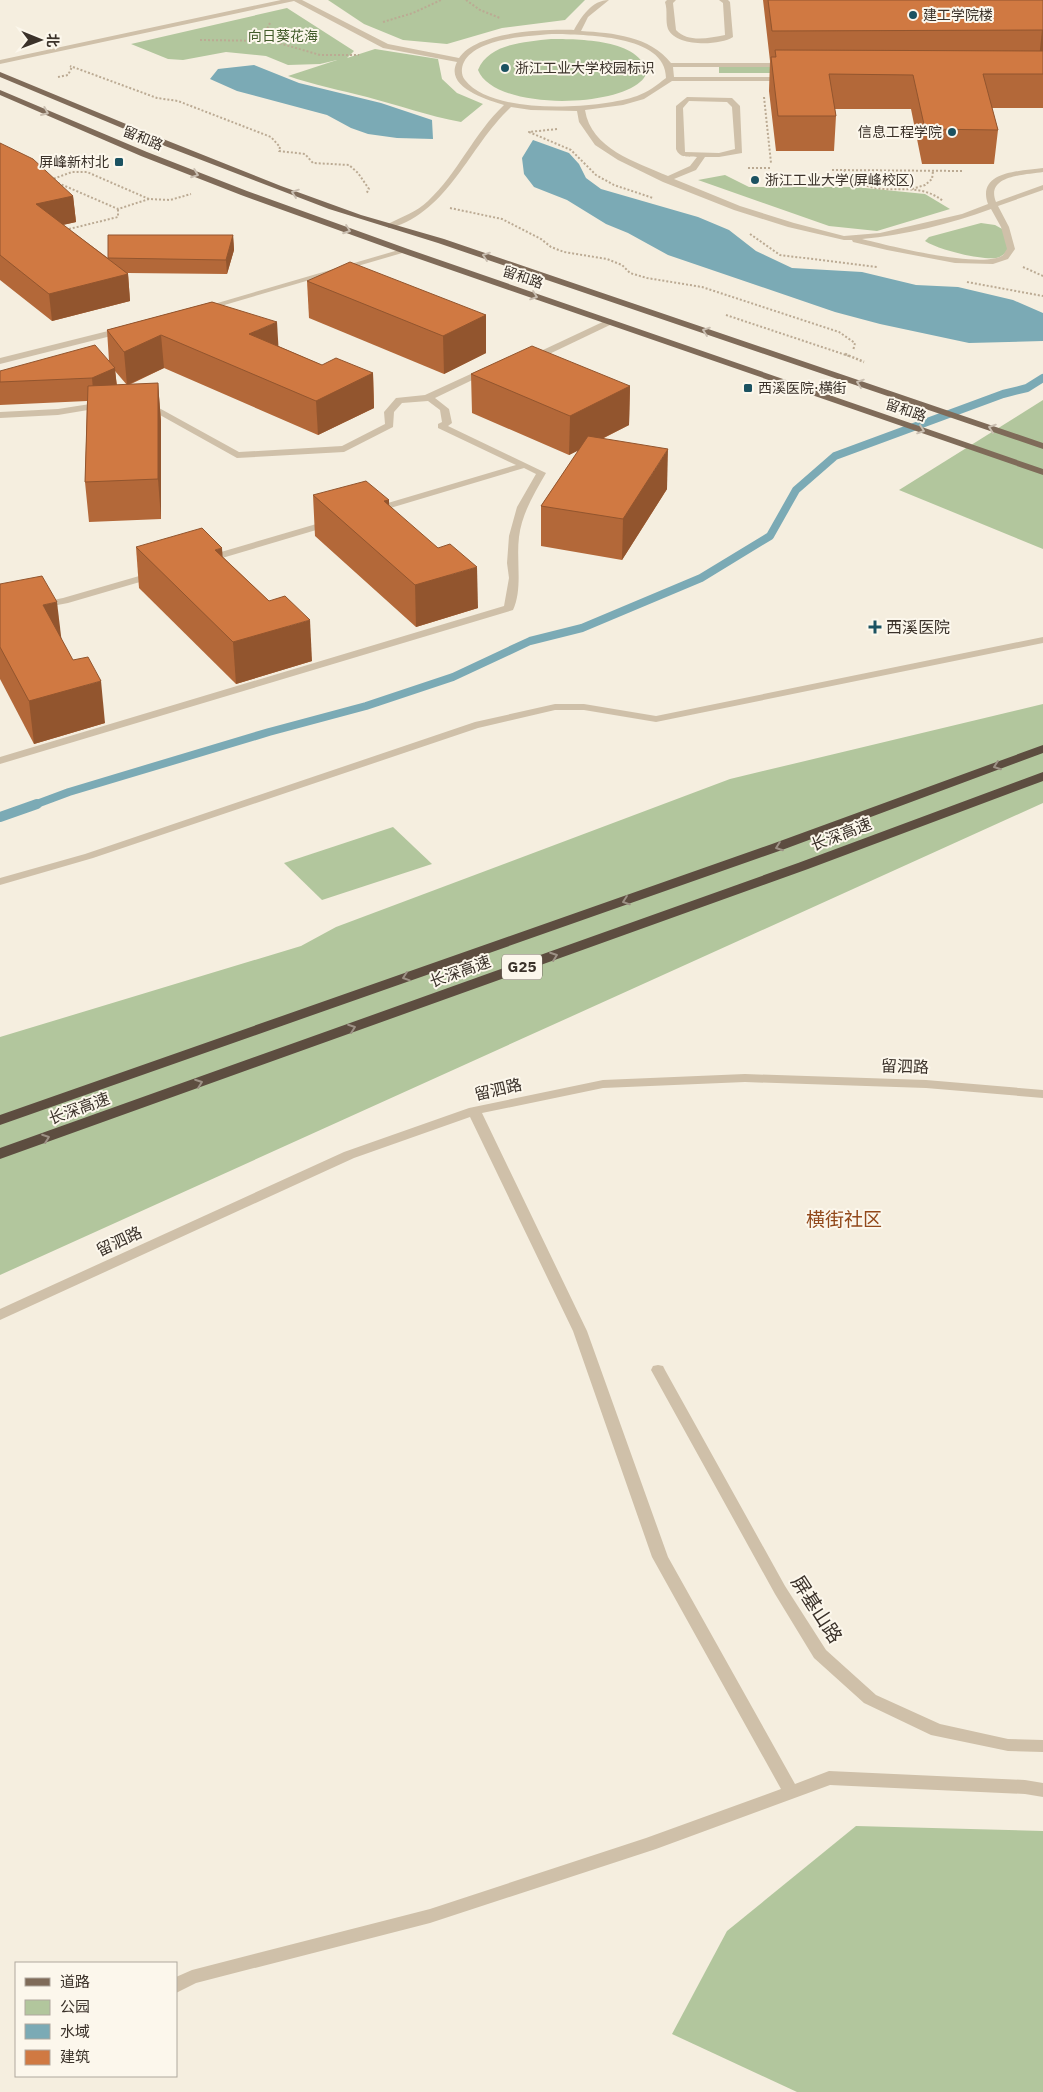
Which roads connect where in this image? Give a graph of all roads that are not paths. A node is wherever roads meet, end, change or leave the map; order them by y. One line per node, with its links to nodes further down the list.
1 (290, 0): 8 (street)
2 (297, 0): 7 (street)
3 (605, 0): 6 (street)
4 (672, 0): 5 (street)
5 (723, 0)
6 (578, 32): 7 (street); 10 (street)
7 (460, 60): 15 (street)
8 (0, 62)
9 (797, 64): 10 (street)
10 (669, 65): 12 (street)
11 (0, 74): 22 (main road, 留和路, one-way to 11)
12 (670, 79): 13 (street); 16 (street)
13 (791, 79)
14 (0, 92): 24 (main road, 留和路, one-way to 24)
15 (510, 104): 16 (street); 22 (street)
16 (581, 109): 19 (street)
17 (704, 154): 17 (street); 19 (street)
18 (1043, 170): 21 (street)
19 (666, 180): 23 (street)
20 (1043, 187): 21 (street)
21 (992, 206): 23 (street); 23 (street)
22 (391, 226): 35 (main road, 留和路, one-way to 22)
23 (844, 238)
24 (405, 251): 25 (street); 26 (main road, 留和路, one-way to 26)
25 (193, 311)
26 (609, 322): 28 (street); 37 (main road, 留和路, one-way to 37)
27 (130, 328): 29 (street)
28 (523, 359)
29 (0, 361)
30 (497, 365): 31 (street)
31 (429, 397): 32 (street); 36 (street)
32 (138, 402)
33 (114, 404): 34 (street)
34 (0, 415)
35 (1041, 445)
36 (525, 465): 38 (street); 45 (street)
37 (1043, 472)
38 (365, 512)
39 (337, 521): 40 (street)
40 (196, 562)
41 (167, 571): 42 (street)
42 (27, 608)
43 (1043, 640): 47 (street)
44 (1043, 749): 50 (highway, 长深高速 / G25, one-way to 50)
45 (0, 761)
46 (1043, 776): 51 (highway, 长深高速 / G25, one-way to 46)
47 (0, 882)
48 (1043, 1094): 49 (street, 留泗路)
49 (474, 1111): 52 (street, 留泗路); 56 (street)
50 (0, 1120)
51 (0, 1154)
52 (0, 1316)
53 (658, 1370): 54 (street, 屏基山路)
54 (1043, 1746)
55 (1043, 1790): 56 (street)
56 (791, 1792): 57 (street)
57 (178, 1985)

